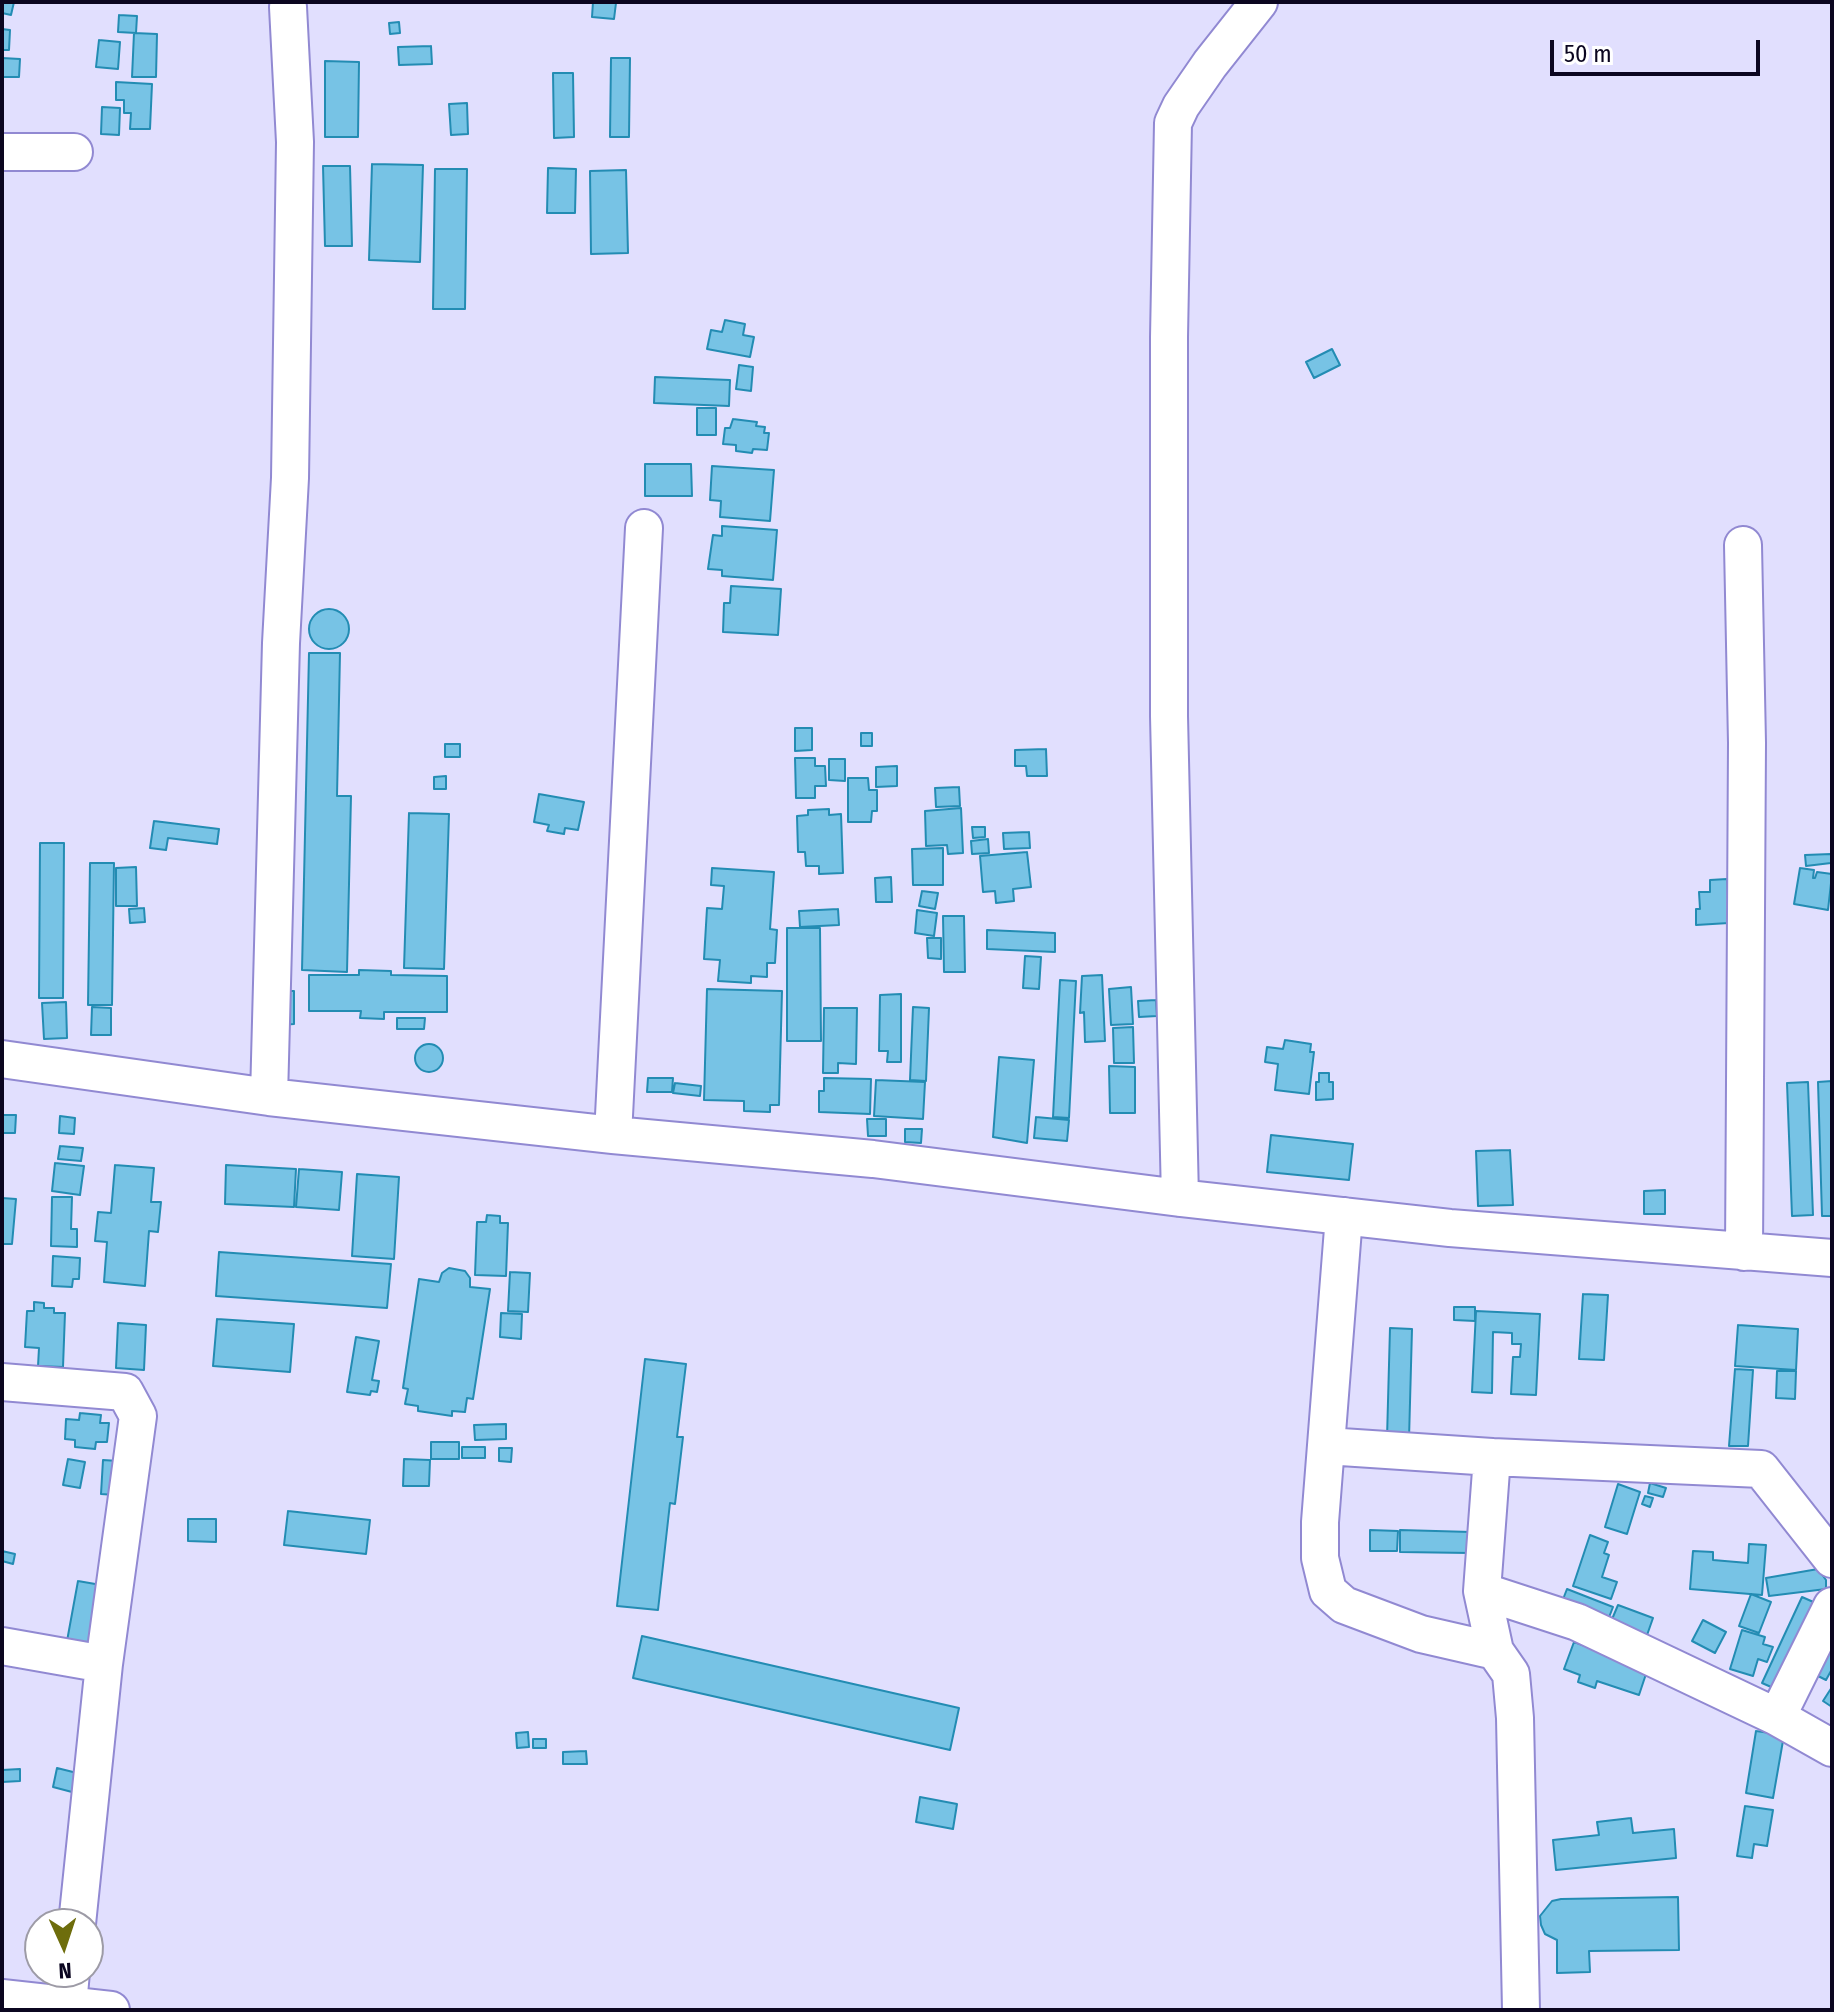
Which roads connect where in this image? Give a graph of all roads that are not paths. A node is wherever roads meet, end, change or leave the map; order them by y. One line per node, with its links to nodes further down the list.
1 (1259, 2): 10 (street)
2 (288, 7): 8 (street)
3 (2, 152): 4 (street)
4 (74, 152)
5 (644, 528): 9 (street)
6 (1743, 545): 12 (street)
7 (2, 1059): 8 (street)
8 (269, 1097): 9 (street)
9 (613, 1135): 10 (street)
10 (1180, 1198): 11 (street)
11 (1344, 1216): 12 (street); 15 (street)
12 (1744, 1252): 13 (street)
13 (1832, 1258)
14 (2, 1382): 22 (street)
15 (1326, 1446): 16 (street); 21 (street)
16 (1492, 1457): 17 (street); 18 (street)
17 (1832, 1559)
18 (1482, 1591): 21 (street); 23 (street)
19 (1832, 1606): 23 (street)
20 (2, 1646): 22 (street)
21 (1495, 1651): 29 (street)
22 (104, 1664): 25 (street)
23 (1777, 1717): 24 (street)
24 (1832, 1748)
25 (79, 1908)
26 (70, 1989): 27 (street); 28 (street)
27 (2, 1998)
28 (111, 2010)
29 (1521, 2010)

